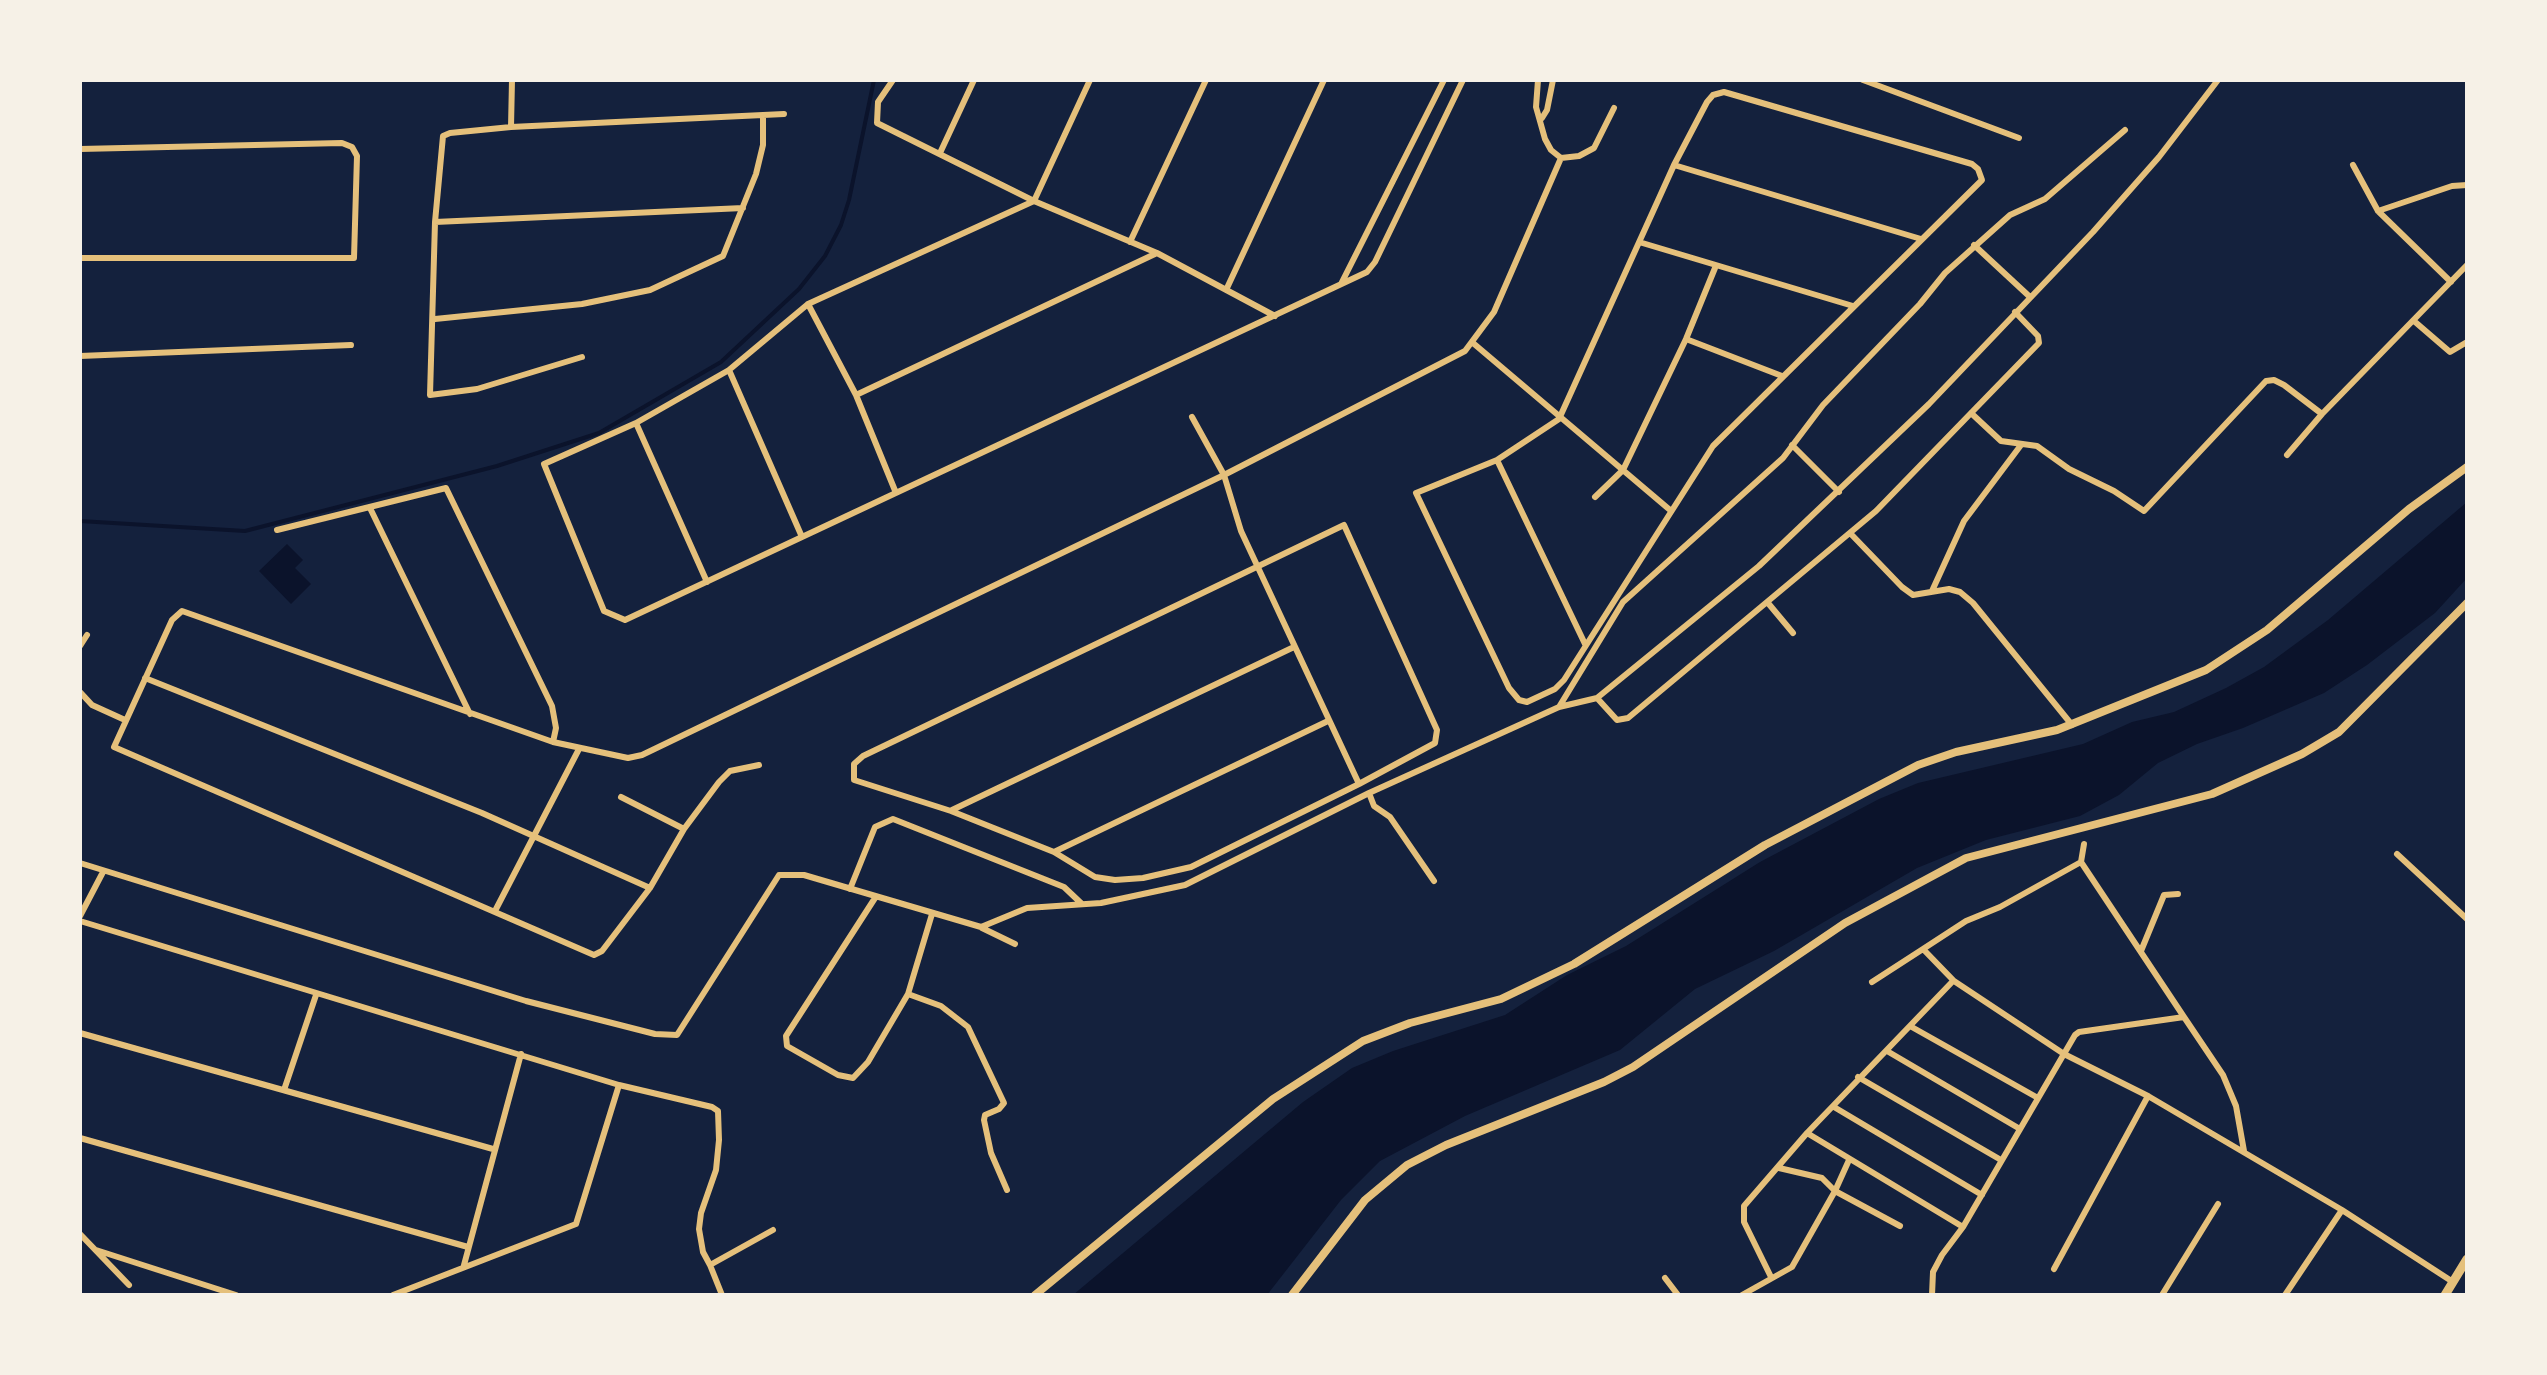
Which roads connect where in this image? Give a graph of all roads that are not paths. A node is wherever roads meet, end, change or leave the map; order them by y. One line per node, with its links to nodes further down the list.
1 (512, 80): 17 (street)
2 (893, 80): 21 (street)
3 (974, 80): 21 (street)
4 (1090, 80): 26 (street)
5 (1206, 80): 31 (street)
6 (1324, 80): 40 (street)
7 (1444, 80): 39 (street)
8 (1463, 80): 39 (street)
9 (1538, 80): 16 (street)
10 (1553, 80): 16 (street)
11 (1863, 80): 19 (street)
12 (2218, 80): 41 (street)
13 (1614, 108): 22 (street)
14 (784, 114): 15 (street)
15 (763, 117): 17 (street); 27 (street)
16 (1541, 119): 22 (street)
17 (511, 127): 29 (street)
18 (2125, 130): 33 (street)
19 (2019, 138)
20 (80, 149): 35 (street)
21 (940, 153): 26 (street)
22 (1562, 158): 50 (street)
23 (1674, 165): 30 (street); 30 (street); 32 (street)
24 (2354, 165): 28 (street)
25 (2467, 185): 28 (street)
26 (1034, 201): 31 (street); 42 (street)
27 (743, 208): 29 (street); 46 (street)
28 (2378, 210): 38 (street)
29 (435, 222): 46 (street)
30 (1921, 238): 43 (street)
31 (1130, 242): 34 (street)
32 (1639, 242): 37 (street); 60 (street)
33 (1974, 245): 41 (street); 62 (street)
34 (1156, 253): 40 (street); 56 (street)
35 (80, 258)
36 (2467, 265): 38 (street)
37 (1715, 268): 43 (street); 48 (street)
38 (2452, 282): 47 (street)
39 (1341, 286): 45 (street)
40 (1227, 288): 45 (street)
41 (2030, 297): 44 (street)
42 (808, 304): 54 (street); 56 (street)
43 (1854, 306): 55 (street)
44 (2016, 312): 57 (street); 69 (street)
45 (1275, 316): 70 (street)
46 (434, 319): 53 (street)
47 (2414, 322): 49 (street); 58 (street)
48 (1686, 340): 55 (street); 67 (street)
49 (2467, 342)
50 (1472, 343): 60 (street); 68 (street)
51 (351, 345): 52 (street)
52 (80, 356)
53 (582, 357)
54 (729, 370): 61 (street); 76 (street)
55 (1782, 376): 73 (street)
56 (856, 395): 70 (street)
57 (1971, 413): 63 (street); 75 (street)
58 (2322, 414): 63 (street); 64 (street)
59 (1192, 417): 68 (street)
60 (1559, 419): 65 (street); 67 (street)
61 (636, 423): 78 (street); 78 (street)
62 (1792, 444): 69 (street); 90 (street)
63 (2022, 444): 79 (street)
64 (2287, 455)
65 (1498, 460): 84 (street); 84 (street)
66 (2467, 467): 94 (street)
67 (1623, 470): 71 (street); 73 (street)
68 (1224, 475): 77 (street); 96 (street)
69 (1839, 492): 89 (street)
70 (896, 494): 76 (street)
71 (1595, 497)
72 (370, 508): 74 (street); 91 (street); 95 (street)
73 (1670, 510): 84 (street)
74 (277, 530)
75 (1850, 533): 79 (street); 81 (street)
76 (802, 537): 78 (street)
77 (1258, 567): 86 (street); 98 (street); 101 (street)
78 (706, 582)
79 (1932, 592): 94 (street)
80 (2467, 603): 171 (street)
81 (1768, 604): 82 (street); 89 (street)
82 (1793, 632)
83 (87, 635): 85 (street)
84 (1585, 644)
85 (80, 646)
86 (1294, 647): 93 (street); 101 (street)
87 (145, 678): 91 (street); 92 (street); 103 (street)
88 (80, 692): 92 (street)
89 (1597, 698): 90 (street)
90 (1559, 707): 99 (street)
91 (470, 716): 95 (street)
92 (125, 720): 116 (street)
93 (1328, 720): 98 (street); 105 (street)
94 (2072, 726): 170 (street)
95 (554, 742): 96 (street)
96 (579, 749): 103 (street)
97 (759, 765): 102 (street)
98 (1359, 784): 105 (street)
99 (1370, 793): 110 (street); 115 (street)
100 (621, 797): 102 (street)
101 (951, 811): 105 (street)
102 (684, 830): 111 (street)
103 (536, 837): 111 (street); 116 (street)
104 (2084, 844): 107 (street)
105 (1054, 852)
106 (2397, 854): 119 (street)
107 (2081, 862): 122 (street); 123 (street)
108 (80, 863): 109 (street)
109 (103, 872): 112 (street); 118 (street)
110 (1434, 881)
111 (650, 888): 116 (street)
112 (850, 890): 114 (street); 115 (street)
113 (2178, 894): 123 (street)
114 (875, 898): 117 (street); 126 (street)
115 (1083, 905): 120 (street)
116 (496, 911)
117 (932, 914): 120 (street); 126 (street)
118 (80, 919): 127 (street)
119 (2467, 919)
120 (981, 927): 121 (street)
121 (1015, 944)
122 (1923, 949): 124 (street); 125 (street)
123 (2140, 952): 128 (street)
124 (1954, 980): 129 (street); 133 (street)
125 (1872, 982)
126 (908, 994): 148 (street)
127 (316, 996): 132 (street); 136 (street)
128 (2184, 1017): 133 (street); 144 (street)
129 (1910, 1026): 131 (street); 138 (street)
130 (80, 1033): 136 (street)
131 (1887, 1051): 134 (street); 140 (street)
132 (521, 1054): 135 (street); 143 (street)
133 (2064, 1054): 137 (street); 138 (street)
134 (1858, 1077): 139 (street); 146 (street)
135 (620, 1085): 160 (street); 161 (street)
136 (284, 1090): 143 (street)
137 (2148, 1096): 144 (street); 162 (street)
138 (2038, 1098): 140 (street)
139 (1834, 1107): 141 (street); 150 (street)
140 (2020, 1129): 146 (street)
141 (1807, 1134): 145 (street); 147 (street)
142 (80, 1138): 157 (street)
143 (493, 1149): 157 (street)
144 (2244, 1152): 152 (street)
145 (1849, 1160): 149 (street); 154 (street)
146 (2002, 1160): 150 (street)
147 (1779, 1168): 149 (street); 163 (street)
148 (1007, 1190)
149 (1834, 1191): 153 (street); 163 (street)
150 (1982, 1194): 154 (street)
151 (2218, 1204): 175 (street)
152 (2342, 1210): 165 (street); 176 (street)
153 (1900, 1226)
154 (1963, 1227): 174 (street)
155 (773, 1230): 160 (street)
156 (80, 1234): 158 (street)
157 (468, 1247): 161 (street)
158 (96, 1250): 166 (street); 167 (street)
159 (2467, 1259): 165 (main road)
160 (710, 1265): 169 (street)
161 (464, 1266): 168 (street)
162 (2054, 1269)
163 (1771, 1276): 173 (street)
164 (1665, 1278): 172 (street)
165 (2453, 1282): 177 (main road)
166 (129, 1286)
167 (236, 1295)
168 (393, 1295)
169 (722, 1295)
170 (1034, 1295)
171 (1292, 1295)
172 (1678, 1295)
173 (1742, 1295)
174 (1932, 1295)
175 (2162, 1295)
176 (2285, 1295)
177 (2445, 1295)

